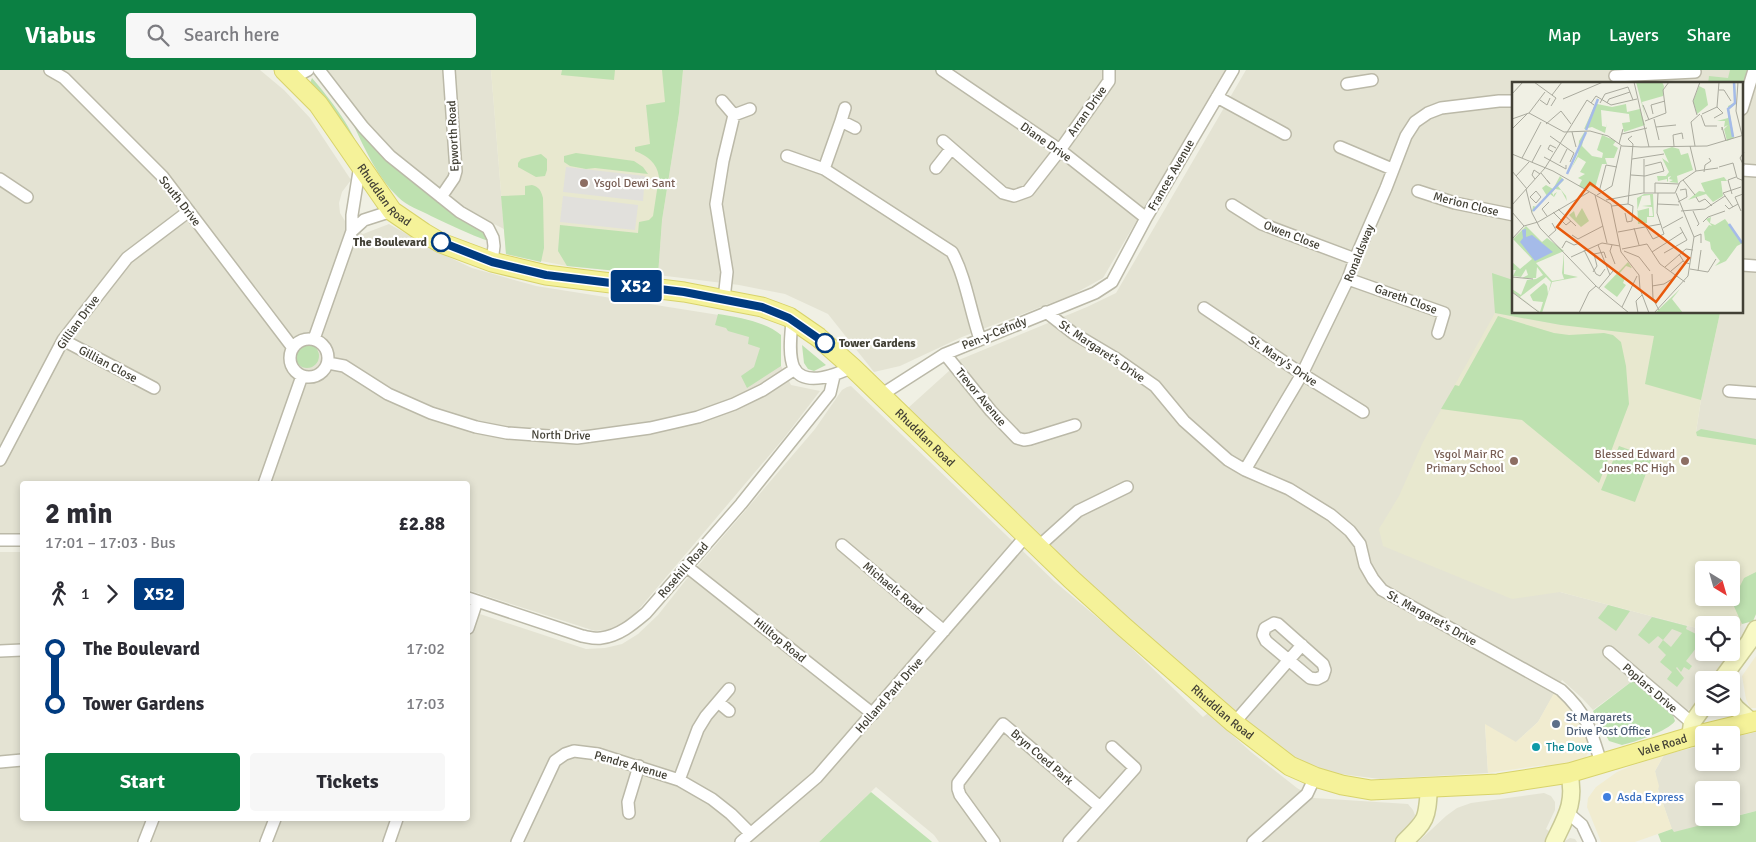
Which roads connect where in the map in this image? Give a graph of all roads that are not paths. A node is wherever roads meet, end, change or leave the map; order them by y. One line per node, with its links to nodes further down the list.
1 (50, 70): 38 (street, South Drive)
2 (319, 70): 36 (street)
3 (448, 70): 36 (street, Epworth Road)
4 (942, 70): 27 (street, Diane Drive)
5 (1109, 70): 27 (street, Arran Drive)
6 (1233, 70): 16 (street, Frances Avenue)
7 (1754, 70): 19 (street)
8 (1675, 71): 9 (street); 11 (street)
9 (1695, 72)
10 (295, 73): 29 (main road, Rhuddlan Road)
11 (1631, 73): 13 (street)
12 (1360, 76): 14 (street); 15 (street)
13 (1615, 76)
14 (1372, 80)
15 (1347, 84)
16 (1217, 97): 25 (street); 41 (street, Frances Avenue)
17 (722, 101): 22 (street)
18 (1512, 101): 32 (street, Ronaldsway)
19 (1744, 102)
20 (846, 108): 23 (street)
21 (750, 109): 22 (street)
22 (734, 115): 47 (street)
23 (841, 121): 24 (street); 31 (street)
24 (855, 128)
25 (1285, 134)
26 (1340, 147): 32 (street)
27 (1060, 150): 30 (street, Arran Drive); 41 (street, Diane Drive)
28 (787, 156): 31 (street)
29 (360, 165): 39 (main road, Rhuddlan Road); 42 (street)
30 (936, 168)
31 (824, 169): 53 (street)
32 (1392, 169): 43 (street, Ronaldsway)
33 (0, 179): 35 (street)
34 (1418, 191): 40 (street, Merion Close)
35 (27, 197)
36 (440, 197): 44 (street)
37 (1232, 205): 43 (street, Owen Close)
38 (189, 211): 54 (street, Gillian Drive); 55 (street, South Drive)
39 (392, 211): 42 (street); 44 (main road, Rhuddlan Road)
40 (1512, 215)
41 (1146, 218): 46 (street, Frances Avenue)
42 (352, 231): 52 (street)
43 (1355, 259): 45 (street, Ronaldsway)
44 (492, 262): 47 (main road, Rhuddlan Road)
45 (1348, 279): 51 (street, Gareth Close); 60 (street, Ronaldsway)
46 (1112, 282): 49 (street, Pen-y-Cefndy)
47 (724, 299): 50 (main road, Rhuddlan Road)
48 (1204, 308): 60 (street, St. Mary's Drive)
49 (1046, 312): 53 (street, Pen-y-Cefndy); 70 (street, St. Margaret's Drive)
50 (792, 321): 58 (main road, Rhuddlan Road); 59 (street)
51 (1438, 333)
52 (314, 339): 55 (street); 57 (street)
53 (980, 339): 56 (street, Pen-y-Cefndy)
54 (62, 340): 63 (street, Gillian Close); 69 (street, Gillian Drive)
55 (293, 348): 61 (street)
56 (945, 354): 66 (street, Pen-y-Cefndy); 68 (street, Trevor Avenue)
57 (328, 363): 59 (street, North Drive); 61 (street)
58 (852, 367): 62 (street); 66 (main road, Rhuddlan Road)
59 (794, 369): 62 (street)
60 (1302, 374): 67 (street, St. Mary's Drive); 70 (street, Ronaldsway)
61 (302, 376): 71 (street)
62 (834, 376): 77 (street, Rosehill Road)
63 (154, 388)
64 (1729, 391): 65 (street)
65 (1756, 391)
66 (881, 395): 75 (main road, Rhuddlan Road)
67 (1363, 412)
68 (1075, 425)
69 (0, 460)
70 (1245, 470): 100 (street, St. Margaret's Drive)
71 (265, 481)
72 (1127, 487): 75 (street, Holland Park Drive)
73 (0, 540): 74 (street)
74 (20, 540)
75 (1032, 542): 81 (street, Holland Park Drive); 95 (main road, Rhuddlan Road)
76 (842, 545): 81 (street, Michaels Road)
77 (686, 566): 78 (street, Rosehill Road); 92 (street, Hilltop Road)
78 (472, 600): 79 (street)
79 (470, 614)
80 (1756, 629): 87 (street)
81 (944, 631): 92 (street, Holland Park Drive)
82 (1302, 645): 86 (street); 86 (street); 86 (street)
83 (0, 650): 84 (street)
84 (20, 650)
85 (1609, 652): 96 (street, Poplars Drive)
86 (1289, 660): 95 (street)
87 (1728, 671)
88 (729, 689): 89 (street)
89 (718, 702): 90 (street); 104 (street)
90 (729, 711)
91 (1740, 711): 94 (street)
92 (873, 714): 112 (street, Holland Park Drive)
93 (1699, 716): 96 (street)
94 (1754, 721): 96 (main road, Vale Road)
95 (1234, 723): 103 (main road, Rhuddlan Road)
96 (1691, 730): 100 (main road, Vale Road)
97 (1112, 747): 106 (street)
98 (20, 760): 99 (street)
99 (0, 762)
100 (1601, 763): 102 (main road, Vale Road)
101 (639, 766): 104 (street, Pendre Avenue); 107 (street); 116 (street, Pendre Avenue)
102 (1569, 773): 105 (main road, Rhuddlan Road); 108 (street)
103 (1315, 776): 105 (main road, Rhuddlan Road); 120 (street)
104 (679, 780): 112 (street, Pendre Avenue)
105 (1429, 788): 121 (street)
106 (1100, 807): 118 (street, Bryn Coed Park); 119 (street)
107 (629, 812)
108 (1568, 813): 122 (street); 123 (street)
109 (152, 821): 113 (street)
110 (274, 821): 114 (street)
111 (393, 821): 115 (street)
112 (750, 833): 117 (street, Holland Park Drive)
113 (144, 842)
114 (266, 842)
115 (389, 842)
116 (518, 842)
117 (741, 842)
118 (994, 842)
119 (1069, 842)
120 (1253, 842)
121 (1404, 842)
122 (1554, 842)
123 (1590, 842)

